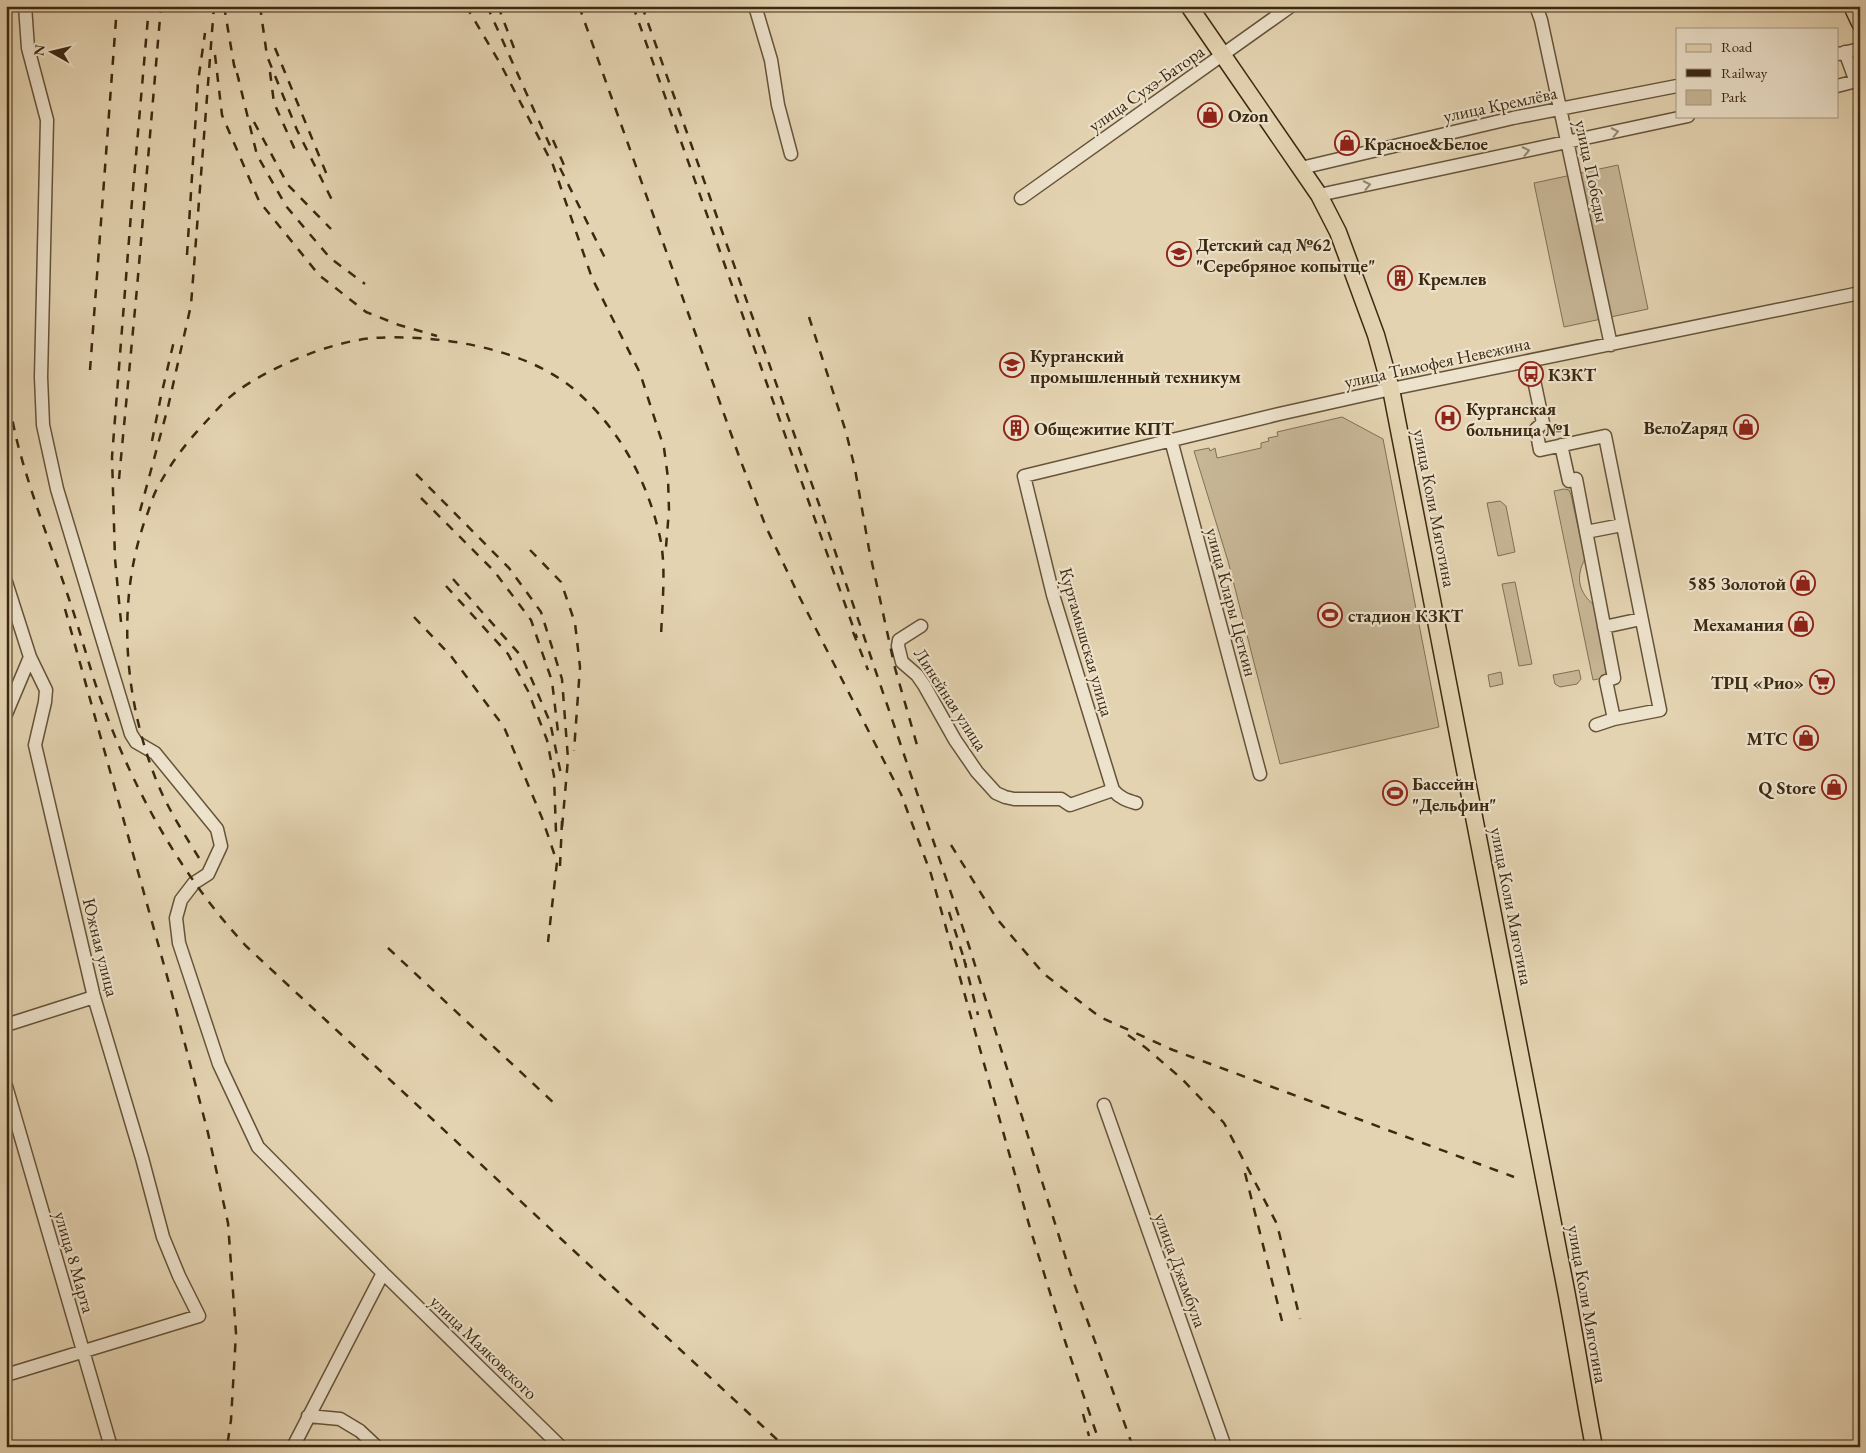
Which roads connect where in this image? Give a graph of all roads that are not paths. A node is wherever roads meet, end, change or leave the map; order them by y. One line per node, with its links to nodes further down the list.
1 (25, 6): 45 (street, улица Маяковского)
2 (755, 6): 17 (street)
3 (1189, 6): 10 (main road, улица Коли Мяготина)
4 (1292, 6): 10 (street, улица Сухэ-Батора)
5 (1536, 6): 14 (street, улица Победы)
6 (1852, 6): 7 (main road)
7 (1860, 24)
8 (1860, 49): 9 (street)
9 (1841, 53): 11 (street)
10 (1222, 55): 18 (main road, улица Коли Мяготина); 20 (street, улица Сухэ-Батора)
11 (1858, 81): 13 (street)
12 (1676, 86): 14 (street, улица Кремлёва)
13 (1838, 86)
14 (1561, 109): 16 (street, улица Победы); 18 (street, улица Кремлёва)
15 (1679, 118): 16 (street, one-way to 15)
16 (1568, 142): 19 (street, one-way to 16); 22 (street, улица Победы)
17 (791, 154)
18 (1302, 168): 19 (main road, улица Коли Мяготина)
19 (1319, 194): 24 (main road, улица Коли Мяготина)
20 (1021, 198)
21 (1860, 294): 22 (street, улица Тимофея Невежина)
22 (1611, 345): 23 (street, улица Тимофея Невежина)
23 (1530, 361): 24 (street, улица Тимофея Невежина); 26 (street)
24 (1391, 389): 25 (street, улица Тимофея Невежина); 54 (main road, улица Коли Мяготина)
25 (1171, 440): 27 (street, улица Тимофея Невежина); 38 (street, улица Клары Цеткин)
26 (1561, 445): 28 (street); 29 (street)
27 (1024, 476): 39 (street, Куртамышская улица)
28 (1622, 524): 29 (street); 31 (street)
29 (1586, 532): 33 (street)
30 (6, 582): 34 (street, Южная улица)
31 (1641, 619): 33 (street); 36 (street)
32 (921, 626): 39 (street, Линейная улица)
33 (1604, 627): 36 (street)
34 (30, 657): 35 (street); 41 (street, Южная улица)
35 (6, 714)
36 (1614, 719): 37 (street)
37 (1596, 725)
38 (1260, 774)
39 (1113, 790): 40 (street)
40 (1136, 802)
41 (94, 997): 42 (street); 46 (street, Южная улица)
42 (6, 1025)
43 (6, 1086): 46 (street, улица 8 Марта)
44 (1104, 1105): 53 (street, улица Джамбула)
45 (384, 1273): 48 (street); 52 (street, улица Маяковского)
46 (82, 1352): 47 (street); 49 (street, улица 8 Марта)
47 (6, 1375)
48 (308, 1416): 50 (street); 51 (street)
49 (111, 1447)
50 (293, 1447)
51 (377, 1447)
52 (561, 1447)
53 (1226, 1447)
54 (1594, 1447)

